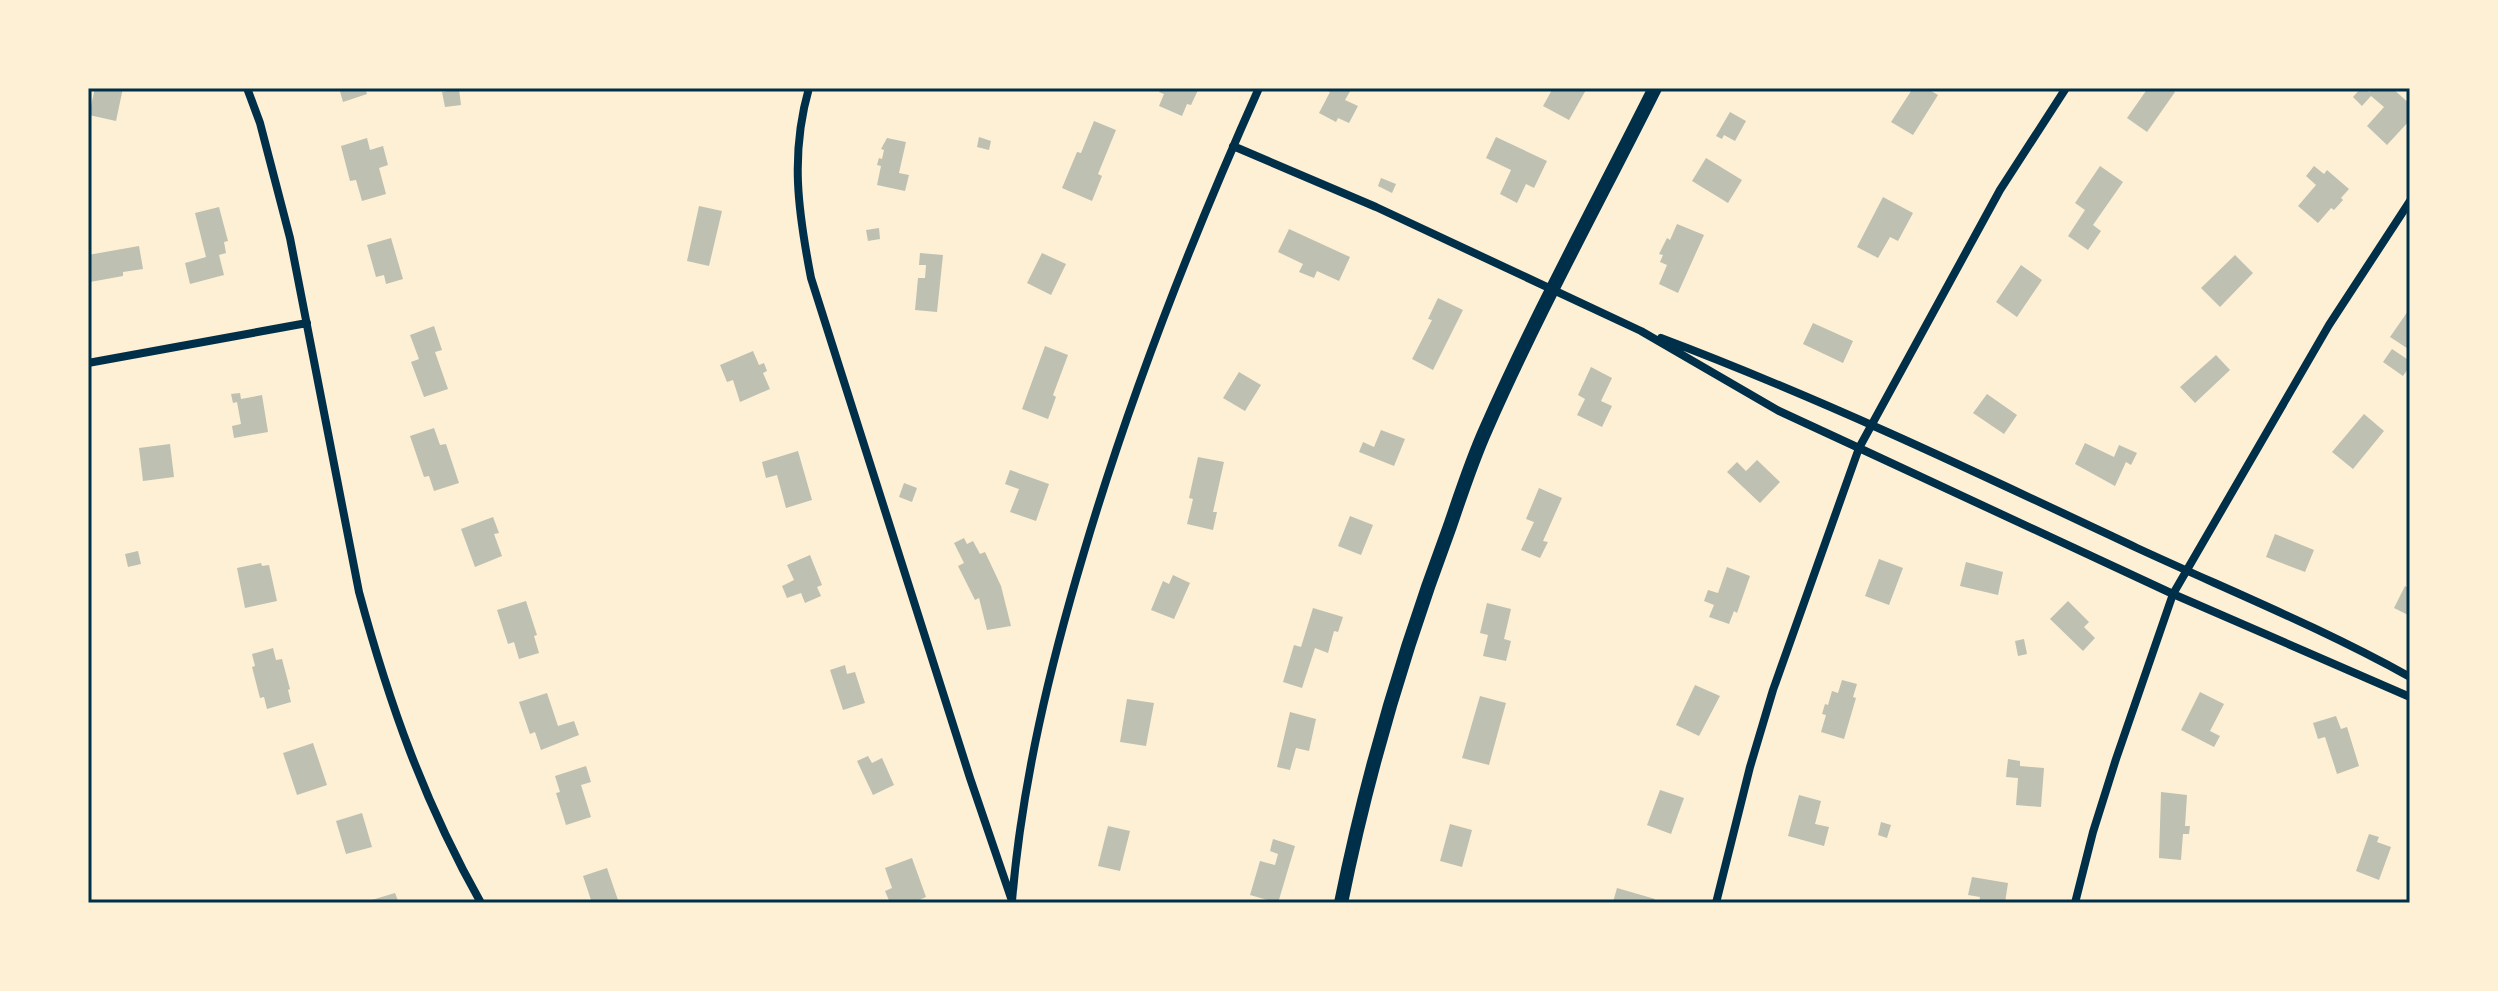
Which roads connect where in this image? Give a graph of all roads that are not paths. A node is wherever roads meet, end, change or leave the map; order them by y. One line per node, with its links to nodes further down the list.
1 (247, 88): 9 (street)
2 (809, 88): 18 (street)
3 (1259, 88): 6 (street)
4 (1655, 88): 8 (street)
5 (2066, 88): 12 (street)
6 (1233, 146): 8 (street); 18 (street)
7 (2410, 201): 14 (street)
8 (1550, 289): 10 (street); 20 (street)
9 (307, 323): 11 (street); 19 (street)
10 (1641, 331): 12 (street); 13 (street)
11 (88, 363)
12 (1873, 426): 13 (street); 14 (street)
13 (1859, 448): 15 (street); 21 (street)
14 (2187, 571): 15 (street); 16 (street)
15 (2173, 594): 17 (street); 22 (street)
16 (2410, 677)
17 (2410, 697)
18 (1013, 902)
19 (481, 903)
20 (1341, 903)
21 (1716, 903)
22 (2075, 903)

